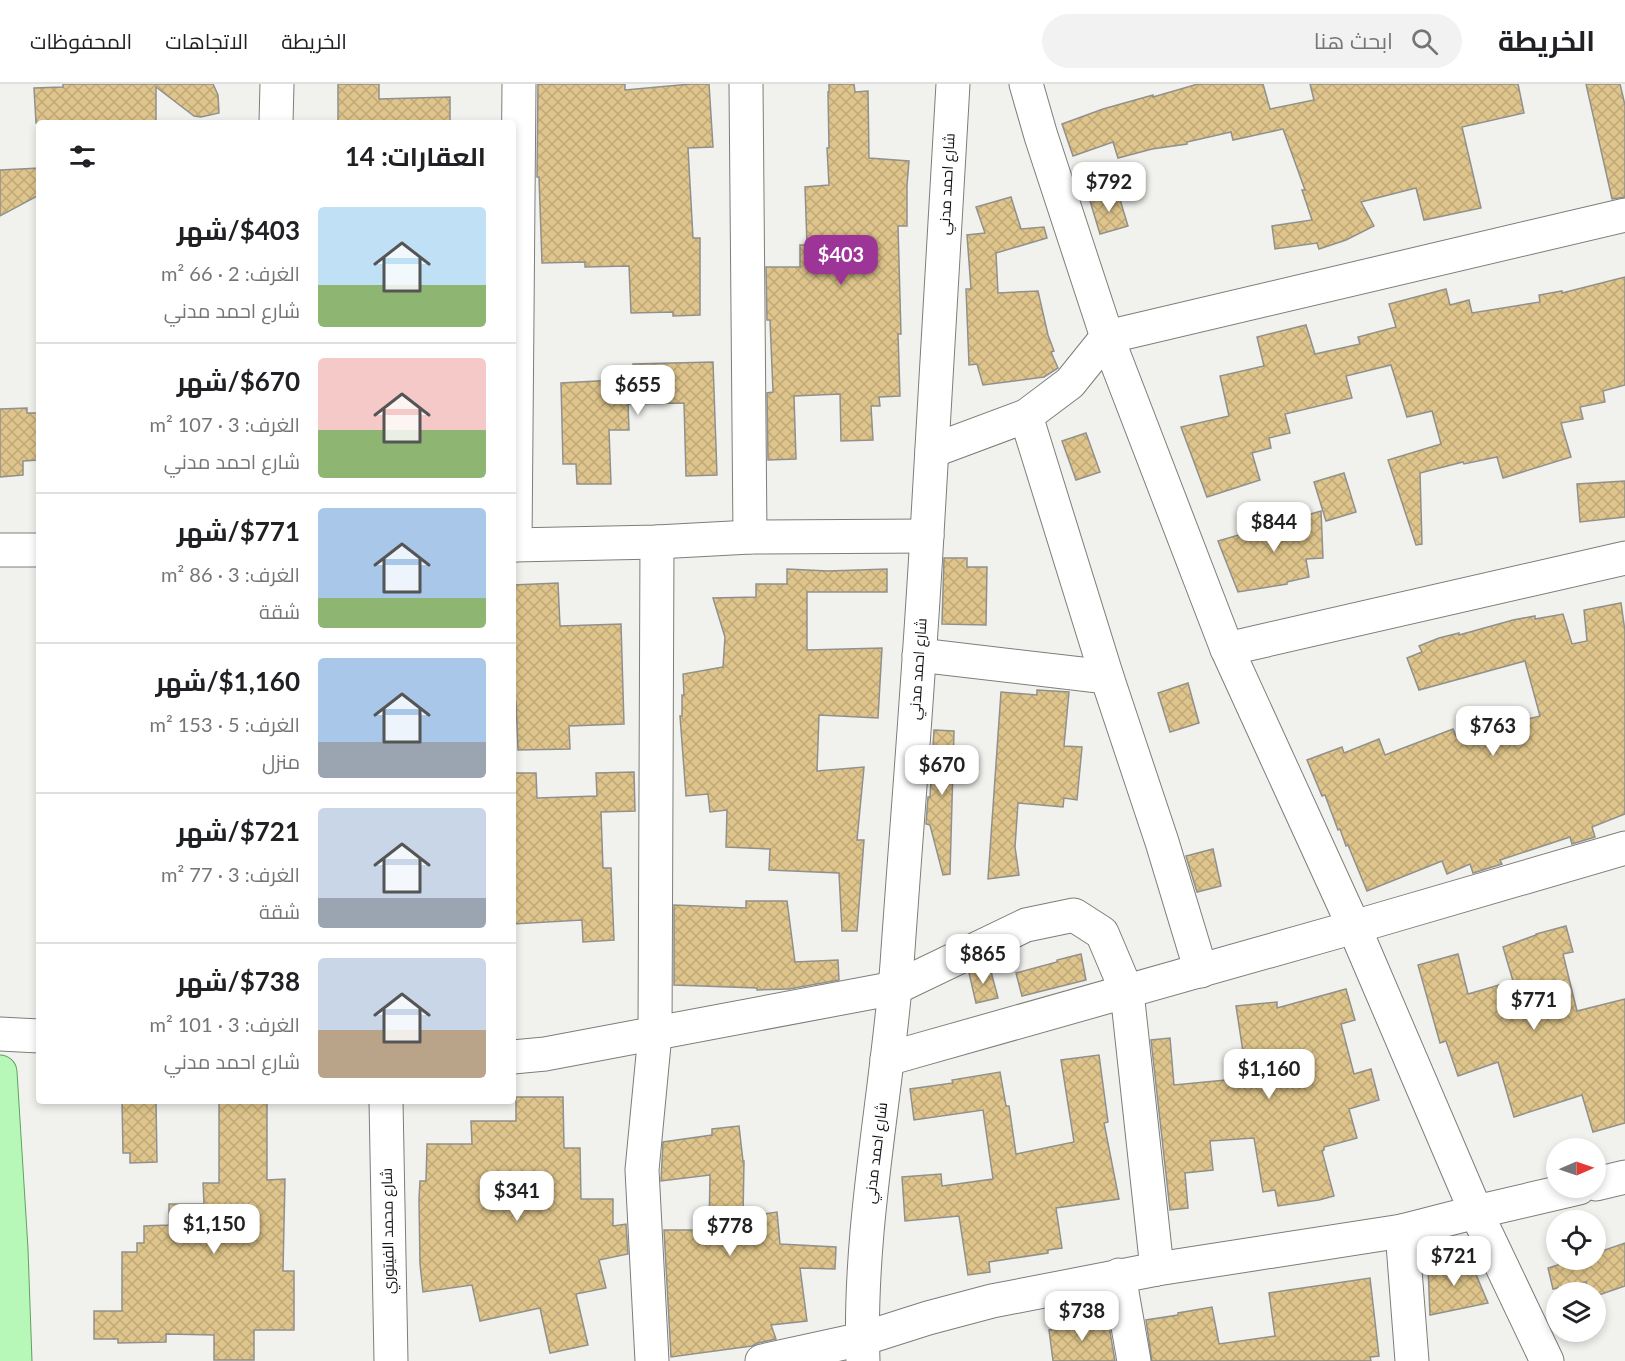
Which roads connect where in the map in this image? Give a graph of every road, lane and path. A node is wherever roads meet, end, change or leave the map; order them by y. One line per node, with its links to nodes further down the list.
1 (277, 84): 6 (street)
2 (519, 84): 9 (street)
3 (746, 84): 13 (street)
4 (953, 84): 11 (street, شارع احمد مدني)
5 (1026, 84): 8 (street)
6 (276, 120)
7 (1625, 215): 8 (street)
8 (1107, 337): 10 (street); 19 (street)
9 (516, 361)
10 (1026, 416): 11 (street); 21 (street)
11 (932, 451): 12 (street, شارع احمد مدني)
12 (927, 536): 13 (street); 20 (street, شارع احمد مدني)
13 (750, 537): 14 (street)
14 (657, 542): 15 (street); 28 (street)
15 (516, 545)
16 (36, 549): 17 (street)
17 (0, 550)
18 (1625, 558): 19 (street)
19 (1227, 649): 23 (street)
20 (919, 655): 21 (street); 25 (street, شارع احمد مدني)
21 (1107, 677): 24 (street)
22 (1625, 848): 23 (street)
23 (1354, 927): 24 (street); 37 (street)
24 (1201, 971): 26 (street)
25 (895, 987): 26 (street); 28 (street); 31 (street, شارع احمد مدني)
26 (1127, 992): 31 (street); 39 (street)
27 (0, 1034): 29 (street)
28 (655, 1034): 30 (street); 44 (street)
29 (36, 1035)
30 (516, 1057)
31 (888, 1059): 41 (street, شارع احمد مدني)
32 (0, 1072): 42 (main road)
33 (386, 1104): 43 (street, شارع محمد الفيتوري)
34 (1625, 1177): 35 (street)
35 (1606, 1182)
36 (1546, 1196): 37 (street)
37 (1476, 1212): 38 (street); 48 (street)
38 (1402, 1231): 39 (street); 47 (street)
39 (1157, 1269): 40 (street)
40 (1119, 1275): 41 (street); 46 (street)
41 (863, 1350): 45 (street)
42 (15, 1361)
43 (391, 1361)
44 (652, 1361)
45 (762, 1361)
46 (1134, 1361)
47 (1412, 1361)
48 (1547, 1361)

